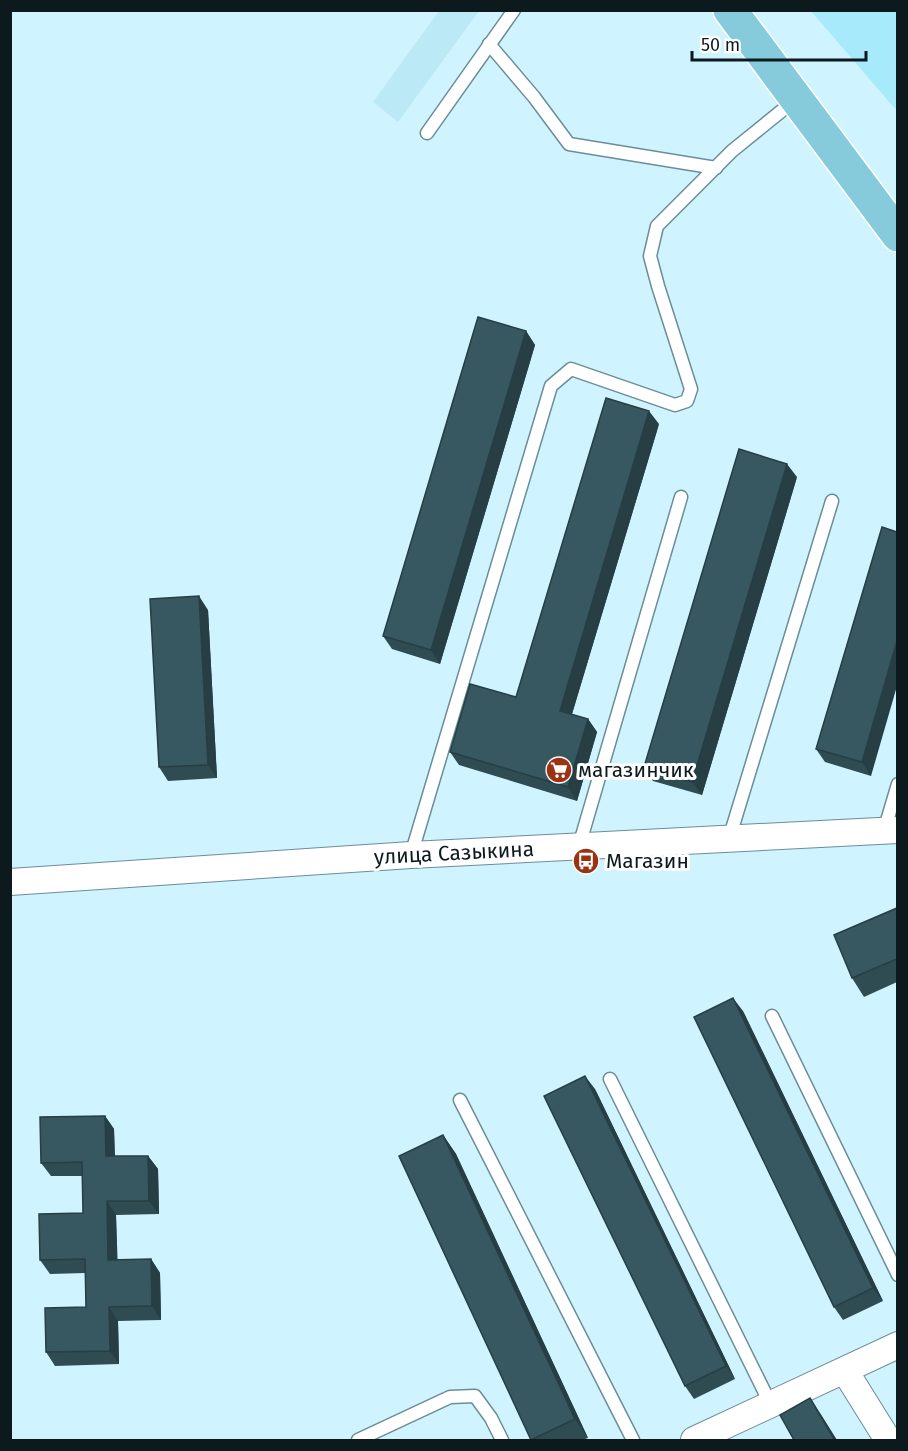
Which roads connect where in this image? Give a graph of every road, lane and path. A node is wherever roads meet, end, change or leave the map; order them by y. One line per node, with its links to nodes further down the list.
1 (514, 10): 3 (lane)
2 (730, 10): 4 (main road)
3 (489, 44): 5 (lane); 6 (lane)
4 (796, 99): 6 (lane); 7 (main road)
5 (427, 133)
6 (716, 168): 14 (lane)
7 (897, 235)
8 (681, 497): 13 (lane)
9 (832, 501): 12 (lane)
10 (897, 784): 11 (lane)
11 (891, 830): 12 (street, улица Сазыкина)
12 (729, 839): 13 (street, улица Сазыкина)
13 (579, 846): 14 (street, улица Сазыкина)
14 (411, 855): 15 (street, улица Сазыкина)
15 (10, 882)
16 (772, 1016): 19 (lane)
17 (610, 1079): 22 (lane)
18 (460, 1100): 25 (lane)
19 (897, 1275)
20 (897, 1345): 21 (street)
21 (845, 1371): 22 (street); 27 (street)
22 (771, 1405): 26 (street)
23 (358, 1440): 24 (lane)
24 (502, 1440)
25 (633, 1440)
26 (694, 1440)
27 (888, 1440)

